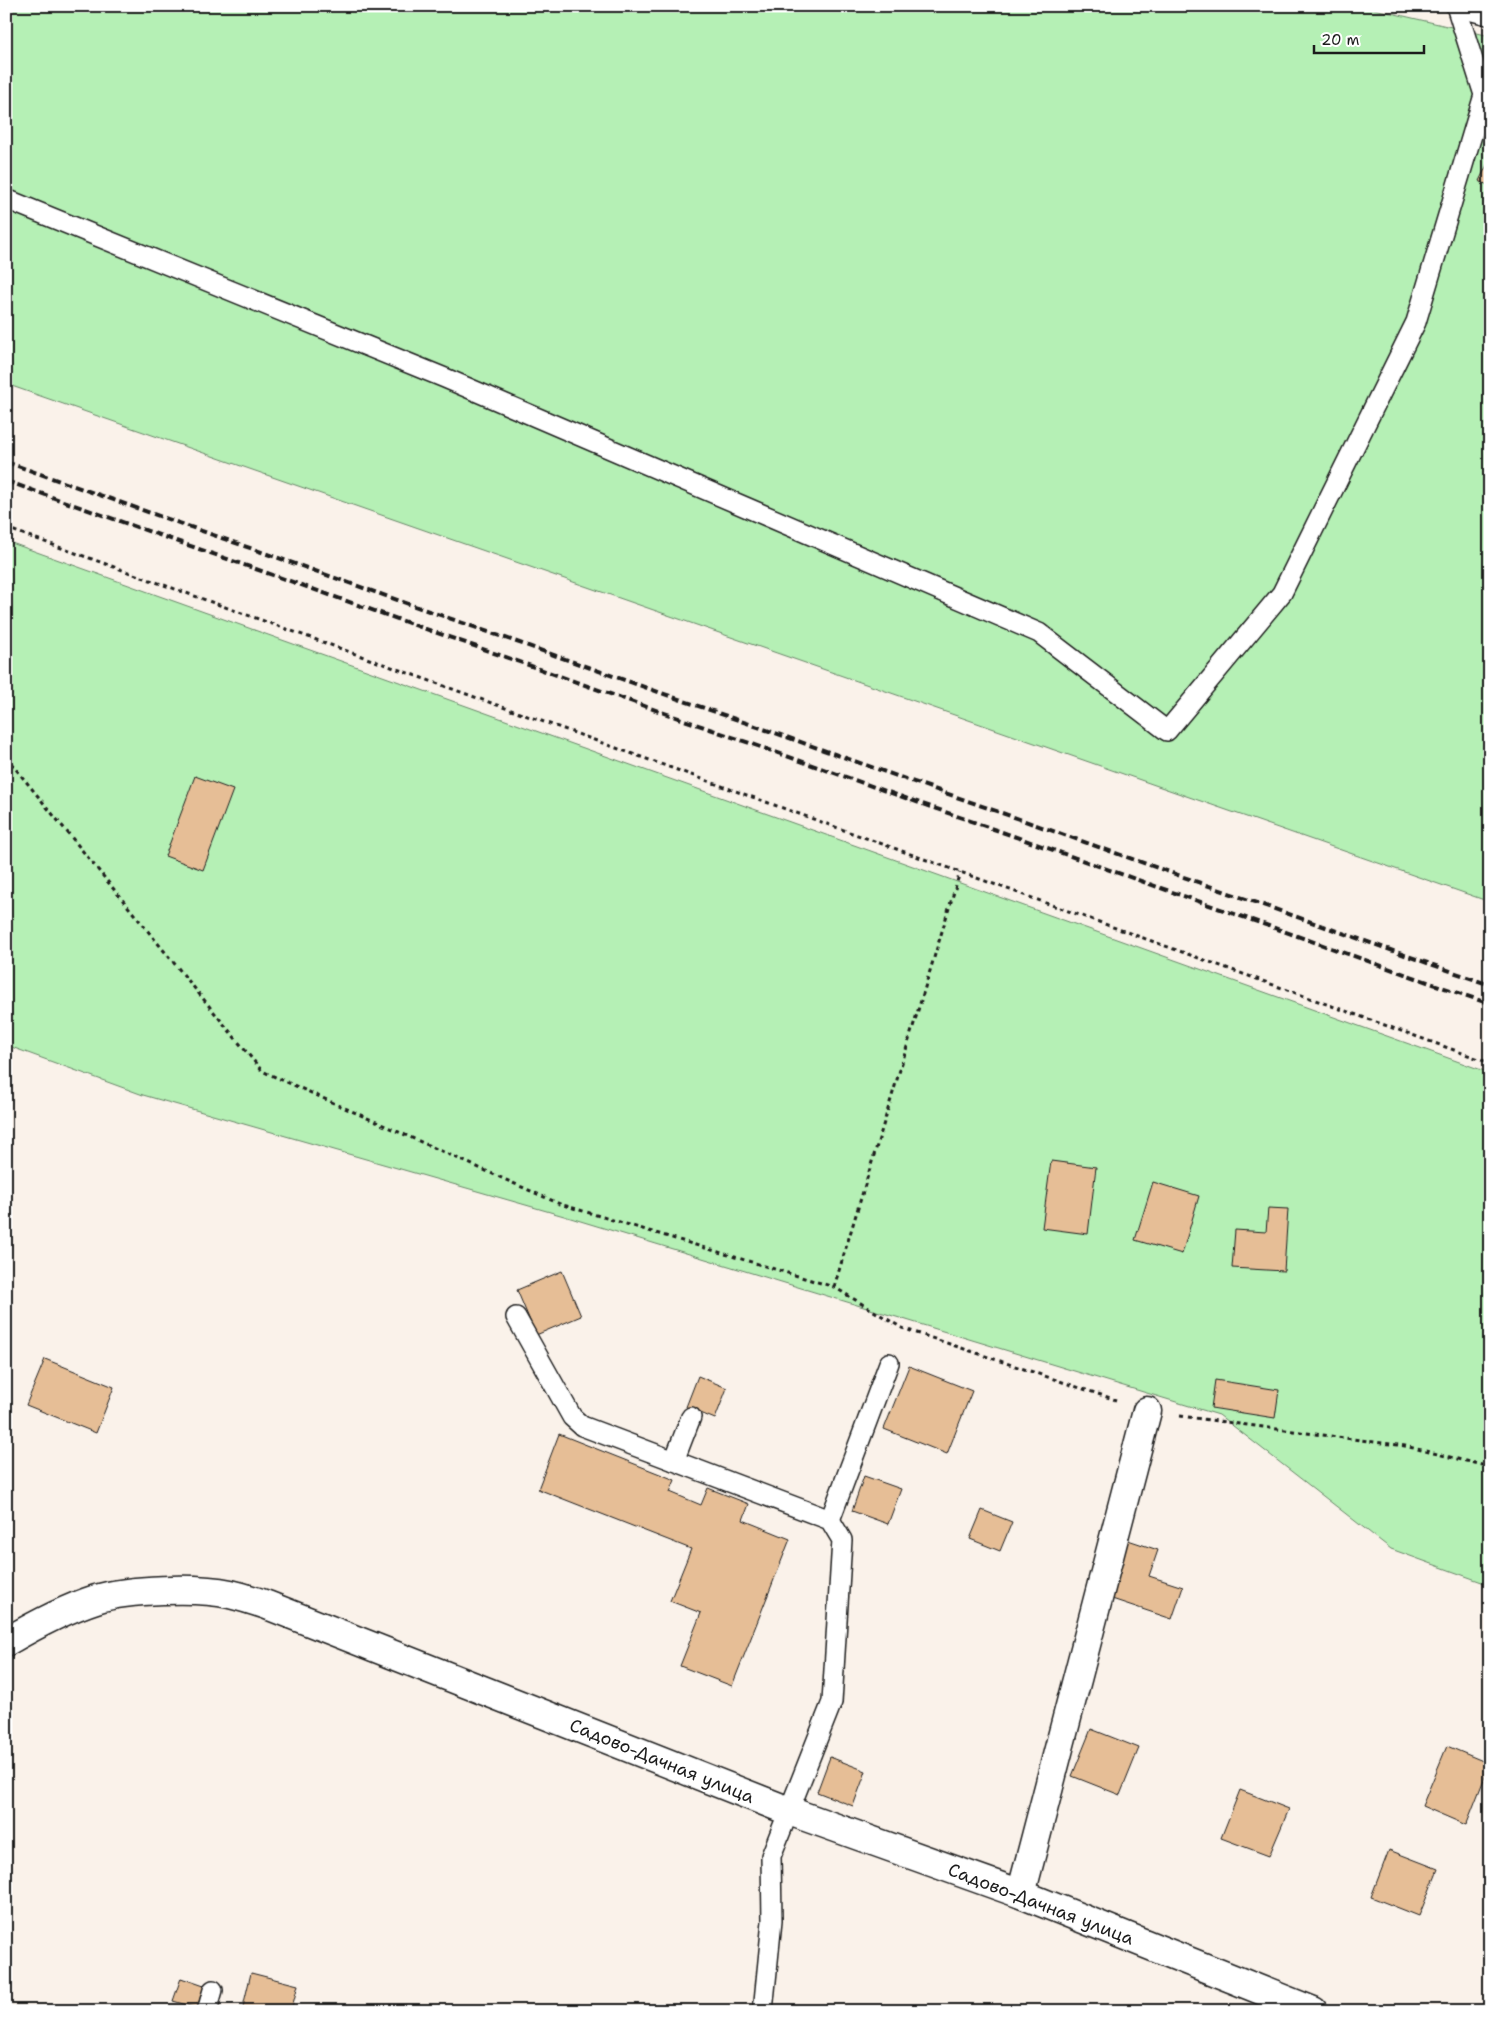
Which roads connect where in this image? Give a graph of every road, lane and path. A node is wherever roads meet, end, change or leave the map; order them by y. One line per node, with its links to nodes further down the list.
1 (1456, 6): 4 (lane)
2 (1471, 6): 3 (street)
3 (1490, 11)
4 (6, 199)
5 (6, 528): 7 (path)
6 (6, 757): 9 (path)
7 (960, 872): 8 (path); 9 (path)
8 (1490, 1063)
9 (834, 1287): 12 (path)
10 (516, 1317): 14 (lane)
11 (889, 1363): 16 (lane)
12 (1147, 1411): 15 (path); 19 (street)
13 (691, 1416): 14 (lane)
14 (674, 1461): 16 (lane)
15 (1490, 1467)
16 (830, 1520): 18 (lane)
17 (6, 1642): 18 (street, Садово-Дачная улица)
18 (789, 1811): 19 (street, Садово-Дачная улица); 22 (lane)
19 (1021, 1894): 23 (street, Садово-Дачная улица)
20 (214, 1990): 21 (lane)
21 (208, 2011)
22 (763, 2011)
23 (1313, 2011)

